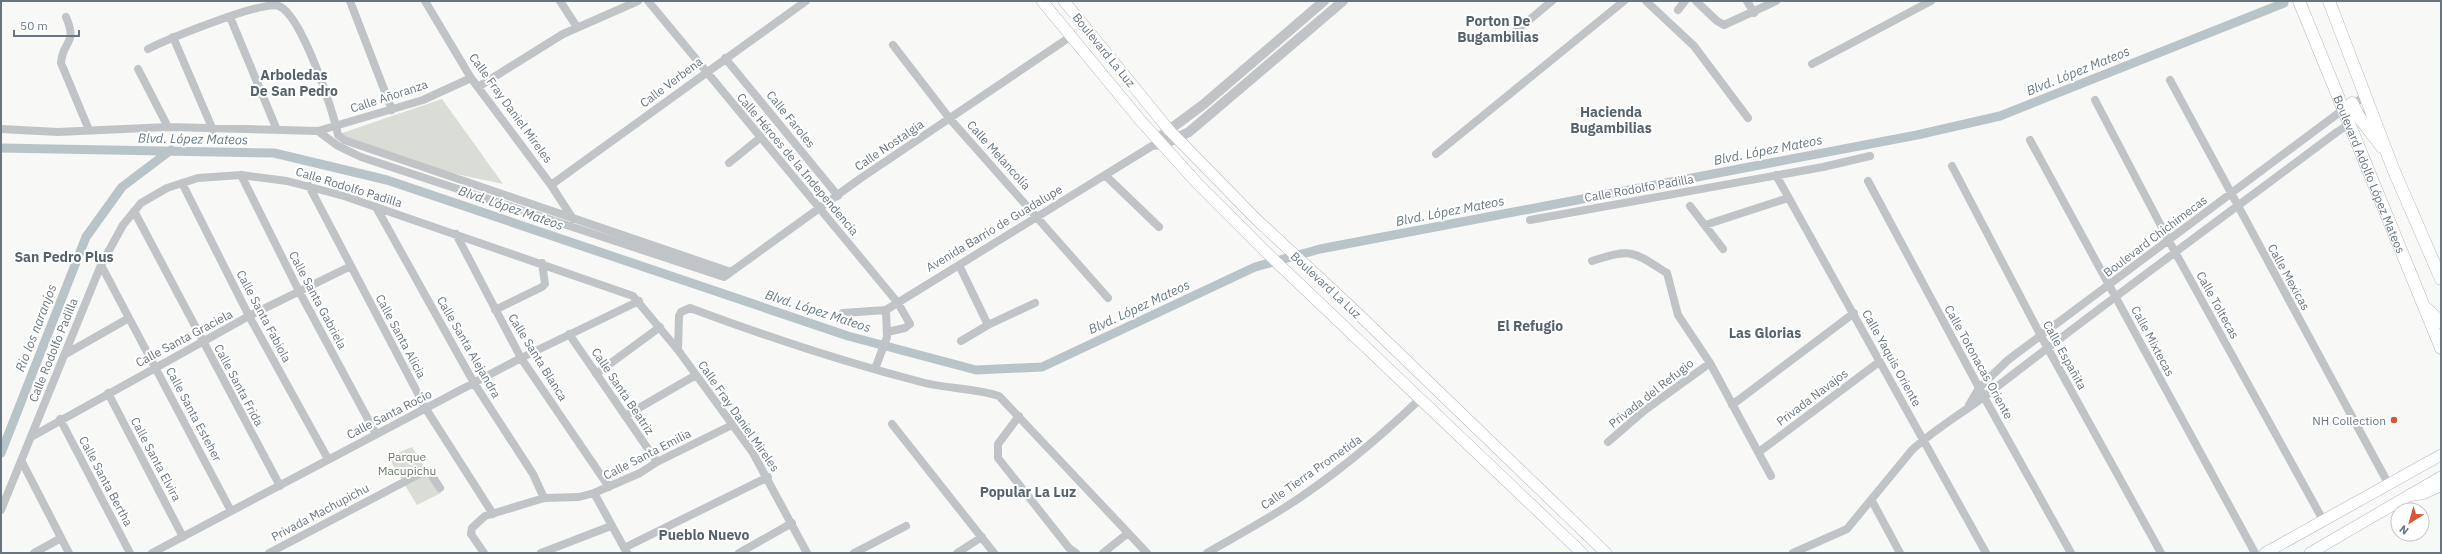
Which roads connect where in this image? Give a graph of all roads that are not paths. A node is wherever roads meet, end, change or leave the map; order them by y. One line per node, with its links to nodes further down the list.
1 (350, 1): 41 (street)
2 (425, 1): 35 (street, Calle Fray Daniel Mireles)
3 (560, 1): 25 (street)
4 (638, 1): 25 (street)
5 (648, 1): 34 (street, Calle Héroes de la Independencia)
6 (806, 1): 31 (street, Calle Verbena)
7 (1042, 1): 28 (main road, Boulevard La Luz)
8 (1064, 1): 52 (main road, Boulevard La Luz)
9 (1324, 1): 52 (street, Avenida Barrio de Guadalupe)
10 (1343, 1): 55 (street, Avenida Barrio de Guadalupe)
11 (1552, 1): 26 (street)
12 (1624, 1): 59 (street)
13 (1646, 1): 44 (street)
14 (1685, 1): 21 (street)
15 (1696, 1): 22 (street)
16 (1747, 1): 22 (street)
17 (1776, 1): 22 (street)
18 (1931, 1): 32 (street)
19 (2299, 1): 40 (main road, Boulevard Adolfo López Mateos)
20 (2330, 2): 38 (main road, Boulevard Adolfo López Mateos)
21 (1678, 10)
22 (1754, 12)
23 (66, 17): 49 (street)
24 (230, 17): 27 (street); 46 (street); 51 (street)
25 (577, 28): 37 (street)
26 (1510, 36)
27 (173, 37): 30 (street); 50 (street)
28 (1070, 37): 43 (street, Calle Nostalgia); 57 (main road, Boulevard La Luz)
29 (893, 45): 43 (street, Calle Melancolía)
30 (148, 49)
31 (725, 58): 34 (street, Calle Verbena); 71 (street, Calle Faroles)
32 (1812, 64)
33 (138, 69): 47 (street)
34 (705, 71): 54 (street, Calle Héroes de la Independencia); 68 (street, Calle Verbena)
35 (471, 78): 37 (street, Calle Fray Daniel Mireles); 41 (street, Calle Añoranza)
36 (2170, 80): 70 (street, Calle Mexicas)
37 (478, 87): 68 (street, Calle Fray Daniel Mireles)
38 (2366, 96): 40 (street, Boulevard Chichimecas); 42 (main road, Boulevard Adolfo López Mateos)
39 (2095, 100): 87 (street, Calle Toltecas)
40 (2348, 106): 45 (main road, Boulevard Adolfo López Mateos); 70 (street, Boulevard Chichimecas)
41 (392, 110): 46 (street, Calle Añoranza)
42 (2371, 110): 45 (street, Boulevard Chichimecas); 58 (main road, Boulevard Adolfo López Mateos)
43 (950, 118): 71 (street, Calle Nostalgia); 78 (street, Calle Melancolía)
44 (1748, 118)
45 (2354, 120): 58 (main road); 74 (street, Boulevard Chichimecas); 104 (main road, Boulevard Adolfo López Mateos)
46 (336, 126): 53 (street, Calle Añoranza); 79 (street)
47 (168, 128): 49 (street, Calle Añoranza); 50 (street, Calle Añoranza)
48 (1, 129): 49 (street, Calle Añoranza)
49 (89, 130)
50 (213, 130): 51 (street, Calle Añoranza)
51 (278, 130): 53 (street, Calle Añoranza)
52 (1169, 130): 55 (main road, Boulevard La Luz); 57 (street, Avenida Barrio de Guadalupe)
53 (318, 131): 84 (street)
54 (760, 137): 61 (street); 76 (street, Calle Héroes de la Independencia)
55 (1177, 138): 57 (street, Avenida Barrio de Guadalupe); 80 (main road, Boulevard La Luz)
56 (2030, 140): 97 (street, Calle Mixtecas)
57 (1157, 143): 65 (street, Avenida Barrio de Guadalupe); 85 (main road, Boulevard La Luz)
58 (2387, 152): 96 (main road, Boulevard Adolfo López Mateos)
59 (1436, 154)
60 (1870, 156): 64 (street, Calle Rodolfo Padilla)
61 (729, 162)
62 (1952, 166): 116 (street, Calle Españita)
63 (242, 175): 67 (street, Calle Rodolfo Padilla); 69 (street, Calle Rodolfo Padilla); 98 (street, Calle Santa Gabriela)
64 (1776, 175): 72 (street, Calle Yaquis Oriente); 81 (street, Calle Rodolfo Padilla)
65 (1106, 176): 78 (street, Avenida Barrio de Guadalupe); 83 (street)
66 (1868, 181): 131 (street, Calle Totonacas Oriente)
67 (182, 183): 77 (street, Calle Rodolfo Padilla); 109 (street, Calle Santa Fabiola)
68 (551, 184): 79 (street, Calle Fray Daniel Mireles)
69 (309, 186): 75 (street, Calle Rodolfo Padilla); 94 (street, Calle Santa Alicia)
70 (2230, 194): 74 (street, Calle Mexicas); 87 (street, Boulevard Chichimecas)
71 (838, 196): 76 (street, Calle Nostalgia)
72 (1788, 198): 82 (street); 108 (street, Calle Yaquis Oriente)
73 (1690, 206): 82 (street)
74 (2237, 206): 89 (street, Boulevard Chichimecas); 155 (street, Calle Mexicas)
75 (376, 207): 86 (street, Calle Rodolfo Padilla); 130 (street, Calle Santa Alejandra)
76 (819, 210): 95 (street, Calle Nostalgia); 102 (street, Calle Héroes de la Independencia)
77 (134, 211): 92 (street, Calle Rodolfo Padilla); 118 (street, Calle Santa Frida)
78 (1038, 216): 93 (street, Avenida Barrio de Guadalupe); 100 (street, Calle Melancolía)
79 (572, 218): 84 (street, Calle Fray Daniel Mireles); 95 (street)
80 (1257, 220): 85 (main road); 194 (main road, Boulevard La Luz)
81 (1530, 220)
82 (1705, 225): 88 (street)
83 (1159, 227)
84 (579, 229): 95 (street, Calle Nostalgia)
85 (1244, 230): 134 (main road, Boulevard La Luz)
86 (456, 234): 91 (street, Calle Rodolfo Padilla); 105 (street, Calle Santa Blanca)
87 (2169, 241): 89 (street, Calle Toltecas); 97 (street, Boulevard Chichimecas)
88 (1723, 250)
89 (2176, 253): 99 (street, Boulevard Chichimecas); 167 (street, Calle Toltecas)
90 (1592, 261): 124 (street)
91 (542, 263): 101 (street, Calle Rodolfo Padilla); 105 (street)
92 (101, 265): 110 (street, Calle Santa Esteher); 122 (street, Calle Rodolfo Padilla)
93 (959, 265): 102 (street, Avenida Barrio de Guadalupe); 112 (street)
94 (351, 266): 98 (street, Calle Santa Graciela); 137 (street, Calle Santa Alicia)
95 (731, 272)
96 (2441, 279)
97 (2110, 284): 99 (street, Calle Mixtecas); 116 (street, Boulevard Chichimecas)
98 (299, 291): 109 (street, Calle Santa Graciela); 143 (street, Calle Santa Gabriela)
99 (2116, 296): 119 (street, Boulevard Chichimecas); 200 (street, Calle Mixtecas)
100 (1108, 298)
101 (639, 300): 113 (street, Calle Fray Daniel Mireles); 114 (street, Calle Santa Rocío)
102 (898, 303): 106 (street, Avenida Barrio de Guadalupe); 115 (street, Calle Héroes de la Independencia)
103 (1035, 303): 112 (street)
104 (2423, 305): 111 (main road); 120 (main road, Boulevard Adolfo López Mateos)
105 (495, 310): 123 (street, Calle Santa Blanca)
106 (886, 310): 107 (street, Avenida Barrio de Guadalupe); 115 (street)
107 (844, 313)
108 (1854, 313): 125 (street, Calle Yaquis Oriente); 135 (street)
109 (250, 316): 118 (street, Calle Santa Graciela); 149 (street, Calle Santa Fabiola)
110 (129, 318): 122 (street); 127 (street, Calle Santa Esteher)
111 (2441, 322)
112 (988, 325): 117 (street)
113 (660, 327): 121 (street, Calle Fray Daniel Mireles); 128 (street)
114 (569, 334): 123 (street, Calle Santa Rocío); 128 (street, Calle Santa Beatriz)
115 (887, 335): 126 (street)
116 (2041, 336): 119 (street, Calle Españita); 131 (street, Boulevard Chichimecas)
117 (961, 341)
118 (202, 342): 127 (street, Calle Santa Graciela); 157 (street, Calle Santa Frida)
119 (2047, 347): 133 (street, Boulevard Chichimecas); 199 (street, Calle Españita)
120 (2441, 348)
121 (678, 350): 126 (street); 129 (street, Calle Fray Daniel Mireles)
122 (64, 355): 144 (street, Calle Rodolfo Padilla)
123 (521, 358): 130 (street, Calle Santa Rocío); 158 (street, Calle Santa Blanca)
124 (1710, 362): 135 (street); 146 (street, Privada del Refugio)
125 (1879, 362): 145 (street, Calle Yaquis Oriente); 147 (street, Privada Navajos)
126 (876, 366): 139 (street)
127 (155, 367): 132 (street, Calle Santa Graciela); 165 (street, Calle Santa Esteher)
128 (596, 374): 138 (street, Calle Santa Beatriz)
129 (696, 375): 138 (street); 142 (street, Calle Fray Daniel Mireles)
130 (474, 383): 137 (street, Calle Santa Rocío); 162 (street, Calle Santa Alejandra)
131 (1979, 388): 133 (street, Calle Totonacas Oriente); 136 (street, Boulevard Chichimecas)
132 (108, 393): 140 (street, Calle Santa Graciela); 172 (street, Calle Santa Elvira)
133 (1984, 397): 136 (street, Boulevard Chichimecas); 198 (street, Calle Totonacas Oriente)
134 (1420, 399): 192 (street, Calle Tierra Prometida); 193 (main road, Boulevard La Luz)
135 (1732, 405): 147 (street)
136 (1969, 406): 145 (street, Boulevard Chichimecas)
137 (426, 409): 143 (street, Calle Santa Rocío); 166 (street, Calle Santa Alicia)
138 (625, 416): 151 (street, Calle Santa Beatriz)
139 (1019, 416): 171 (street); 189 (street)
140 (60, 419): 144 (street, Calle Santa Graciela); 180 (street, Calle Santa Bertha)
141 (892, 424): 173 (street)
142 (732, 425): 151 (street, Calle Santa Emilia); 153 (street, Calle Fray Daniel Mireles)
143 (376, 434): 149 (street, Calle Santa Rocío)
144 (31, 437): 150 (street, Calle Rodolfo Padilla)
145 (1924, 439): 163 (street, Boulevard Chichimecas); 197 (street, Calle Yaquis Oriente)
146 (1608, 442)
147 (1759, 452): 152 (street)
148 (2441, 455): 155 (main road)
149 (328, 459): 157 (street, Calle Santa Rocío)
150 (22, 462): 164 (street, Calle Rodolfo Padilla); 174 (street)
151 (657, 462): 158 (street, Calle Santa Emilia)
152 (1771, 476)
153 (768, 477): 168 (street, Calle Fray Daniel Mireles); 175 (street)
154 (2441, 477): 161 (main road)
155 (2389, 485): 167 (main road)
156 (2441, 485): 161 (main road)
157 (280, 486): 165 (street, Calle Santa Rocío)
158 (608, 487): 160 (street, Calle Santa Emilia)
159 (440, 488): 182 (street, Privada Machupichu)
160 (594, 493): 162 (street, Calle Santa Emilia); 169 (street)
161 (2410, 495): 202 (main road)
162 (544, 498): 166 (street, Calle Santa Emilia)
163 (1872, 501): 176 (street, Boulevard Chichimecas); 196 (street)
164 (1, 510)
165 (231, 511): 172 (street, Calle Santa Rocío)
166 (493, 514): 183 (street, Calle Santa Emilia)
167 (2323, 520): 201 (main road)
168 (792, 523): 184 (street); 185 (street, Calle Fray Daniel Mireles)
169 (610, 526): 175 (street); 177 (street)
170 (906, 526): 186 (street)
171 (1128, 533): 190 (street); 191 (street)
172 (183, 537): 181 (street, Calle Santa Rocío)
173 (982, 537): 187 (street); 188 (street)
174 (61, 538): 178 (street); 179 (street)
175 (625, 550)
176 (1811, 550): 195 (street, Boulevard Chichimecas)
177 (546, 552)
178 (34, 553)
179 (69, 553)
180 (130, 553)
181 (152, 553)
182 (269, 553)
183 (484, 553)
184 (739, 553)
185 (807, 553)
186 (854, 553)
187 (957, 553)
188 (994, 553)
189 (1076, 553)
190 (1103, 553)
191 (1147, 553)
192 (1207, 553)
193 (1582, 553)
194 (1606, 553)
195 (1793, 553)
196 (1900, 553)
197 (1986, 553)
198 (2071, 553)
199 (2161, 553)
200 (2255, 553)
201 (2265, 553)
202 (2310, 553)

